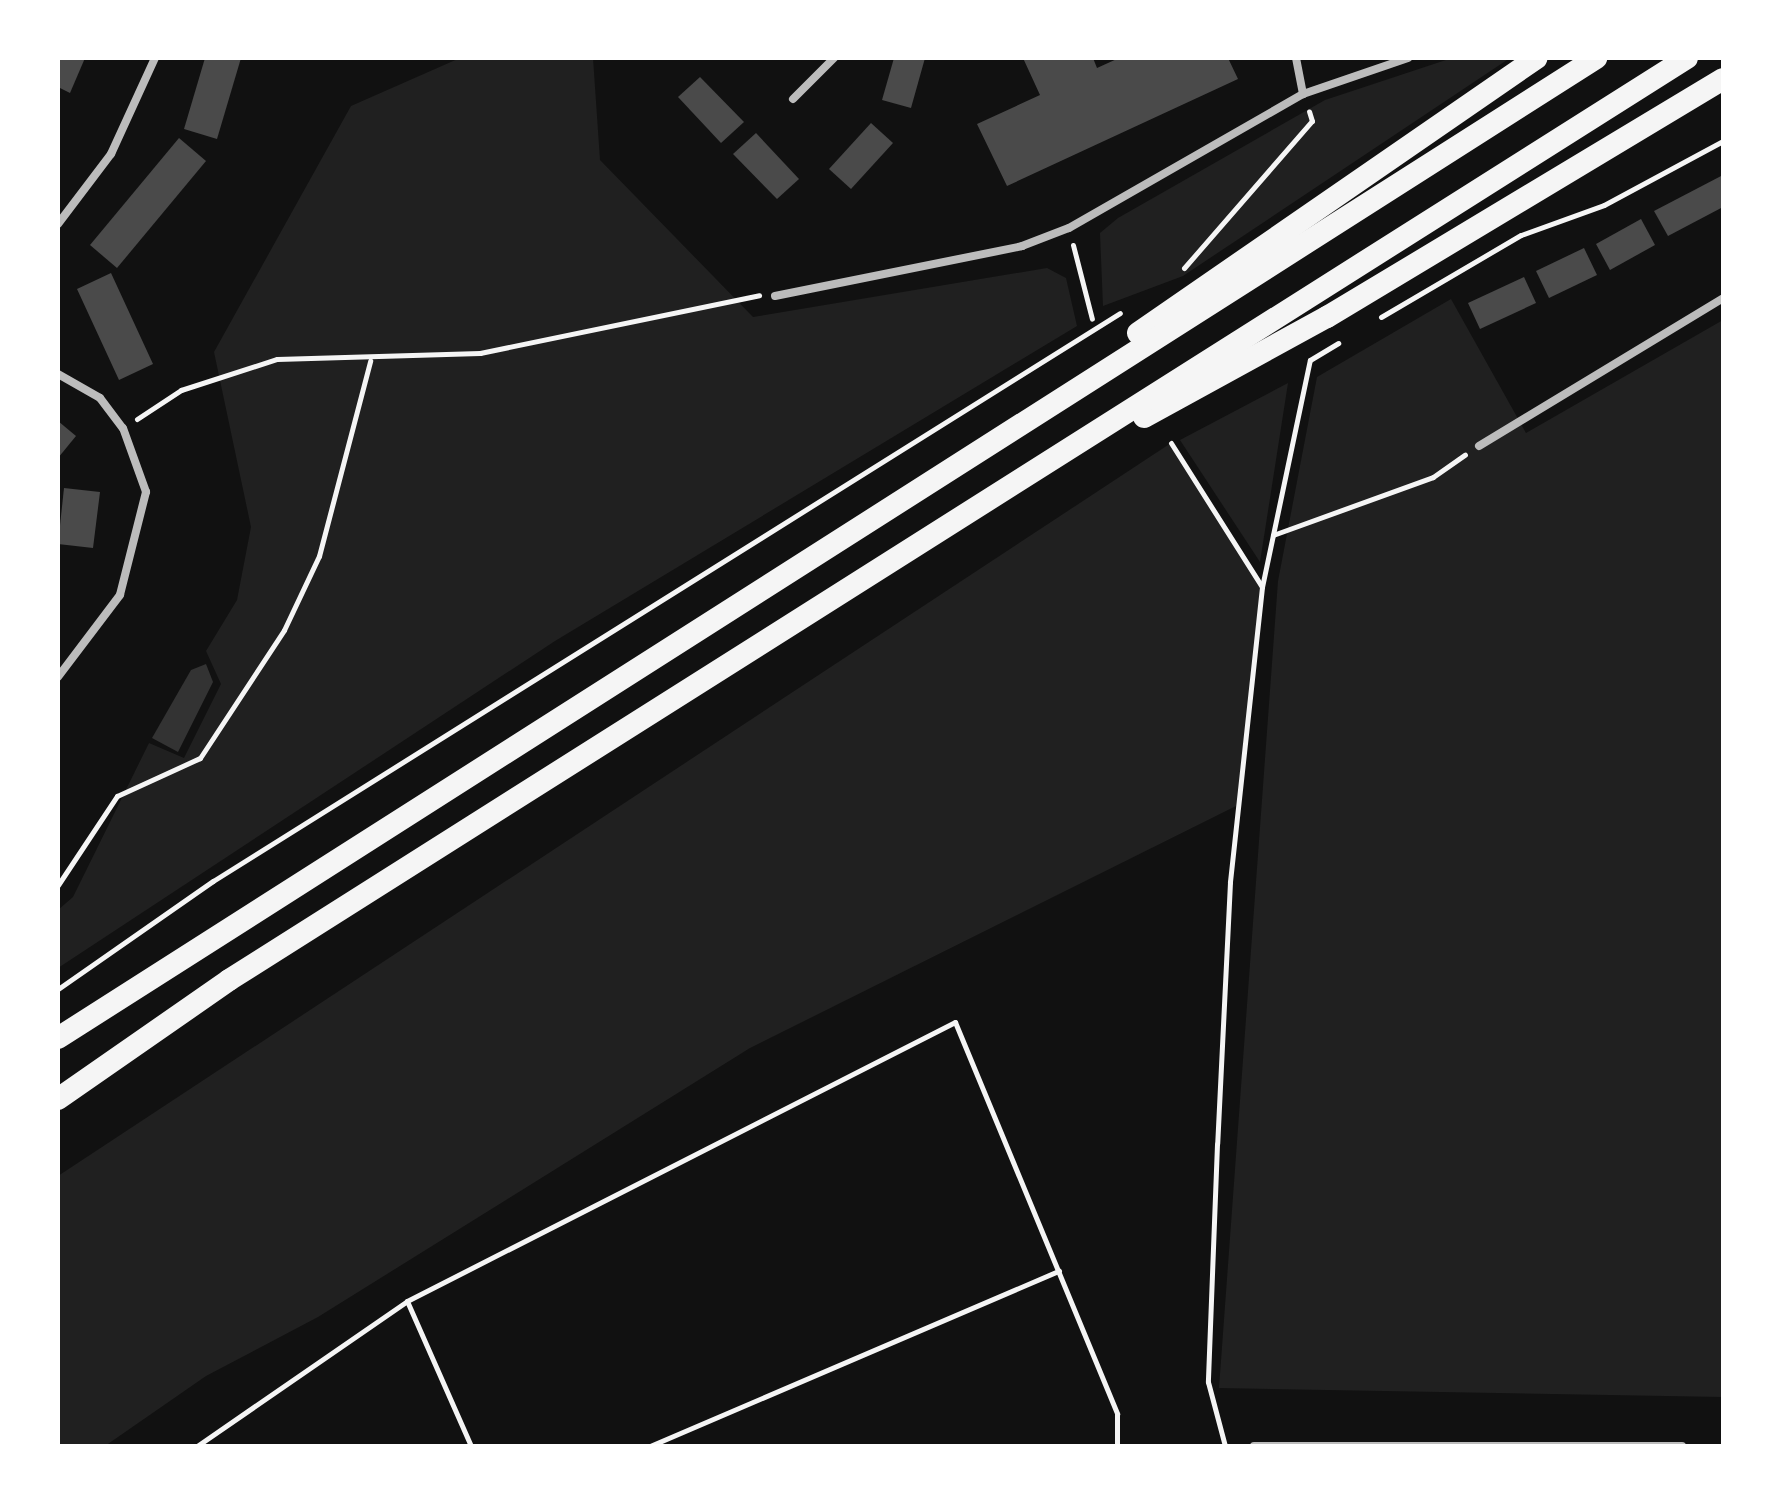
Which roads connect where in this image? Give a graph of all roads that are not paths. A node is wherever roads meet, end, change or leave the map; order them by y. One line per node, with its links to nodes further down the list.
1 (155, 58): 11 (street)
2 (834, 58): 10 (street)
3 (1296, 58): 9 (street)
4 (1408, 58): 9 (street)
5 (1536, 58): 15 (highway)
6 (1596, 58): 15 (highway)
7 (1687, 58): 17 (highway)
8 (1723, 79): 17 (highway)
9 (1303, 94): 12 (street)
10 (793, 99)
11 (58, 224)
12 (775, 296)
13 (1723, 298): 16 (street)
14 (58, 374): 18 (street)
15 (1008, 428): 19 (highway)
16 (1479, 446)
17 (1037, 470): 20 (highway)
18 (58, 677)
19 (58, 1038)
20 (58, 1099)
21 (1254, 1446): 22 (street)
22 (1682, 1446)

